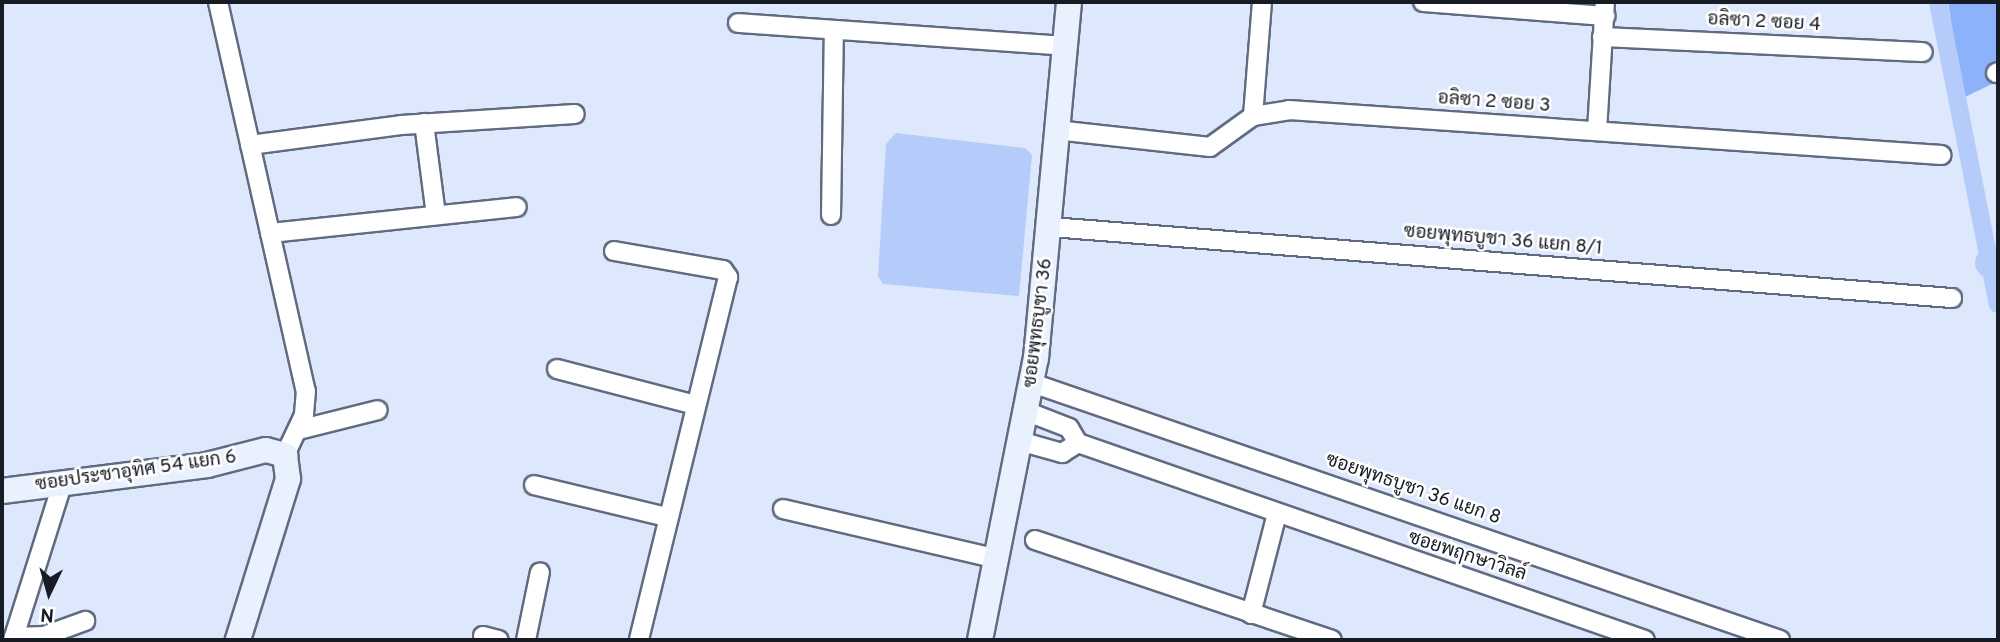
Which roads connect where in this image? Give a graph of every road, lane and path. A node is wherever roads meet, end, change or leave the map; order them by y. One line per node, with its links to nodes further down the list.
1 (218, 2): 16 (street)
2 (1069, 2): 9 (street, ซอยพุทธบูชา 36)
3 (1262, 2): 12 (street)
4 (1423, 2): 5 (street)
5 (1605, 9): 8 (street)
6 (738, 23): 7 (street)
7 (834, 30): 9 (street); 20 (street)
8 (1602, 37): 10 (street, อลิซา 2 ซอย 4); 15 (street)
9 (1063, 46): 14 (street, ซอยพุทธบูชา 36)
10 (1923, 52)
11 (575, 114): 13 (street)
12 (1253, 116): 14 (street, อลิซา 2 ซอย 3); 15 (street, อลิซา 2 ซอย 3)
13 (424, 123): 16 (street); 19 (street)
14 (1056, 130): 21 (street, ซอยพุทธบูชา 36)
15 (1597, 131): 17 (street, อลิซา 2 ซอย 3)
16 (250, 145): 22 (street)
17 (1941, 155)
18 (517, 206): 19 (street)
19 (436, 215): 22 (street)
20 (831, 215)
21 (1051, 227): 24 (street, ซอยพุทธบูชา 36 แยก 8/1); 26 (street, ซอยพุทธบูชา 36)
22 (270, 233): 30 (street)
23 (614, 251): 27 (street)
24 (1952, 298)
25 (557, 369): 27 (street)
26 (1032, 383): 29 (street, ซอยพุทธบูชา 36); 52 (street, ซอยพุทธบูชา 36 แยก 8)
27 (695, 405): 38 (street)
28 (378, 410): 30 (street)
29 (1028, 412): 31 (street, ซอยพุทธบูชา 36); 32 (street, ซอยพฤกษาวิลล์)
30 (298, 430): 33 (street)
31 (1023, 442): 32 (street); 41 (street, ซอยพุทธบูชา 36)
32 (1078, 443): 39 (street, ซอยพฤกษาวิลล์)
33 (285, 455): 34 (street, ซอยประชาอุทิศ 54 แยก 6); 46 (street)
34 (62, 485): 36 (street, ซอยประชาอุทิศ 54 แยก 6); 45 (street)
35 (534, 485): 38 (street)
36 (2, 491)
37 (783, 509): 41 (street)
38 (666, 517): 48 (street)
39 (1276, 517): 43 (street); 51 (street, ซอยพฤกษาวิลล์)
40 (1035, 540): 43 (street)
41 (998, 559): 49 (street, ซอยพุทธบูชา 36)
42 (540, 572): 47 (street)
43 (1251, 614): 50 (street)
44 (85, 621): 45 (street)
45 (14, 639)
46 (238, 640)
47 (526, 640)
48 (639, 640)
49 (980, 640)
50 (1332, 640)
51 (1645, 640)
52 (1780, 640)

